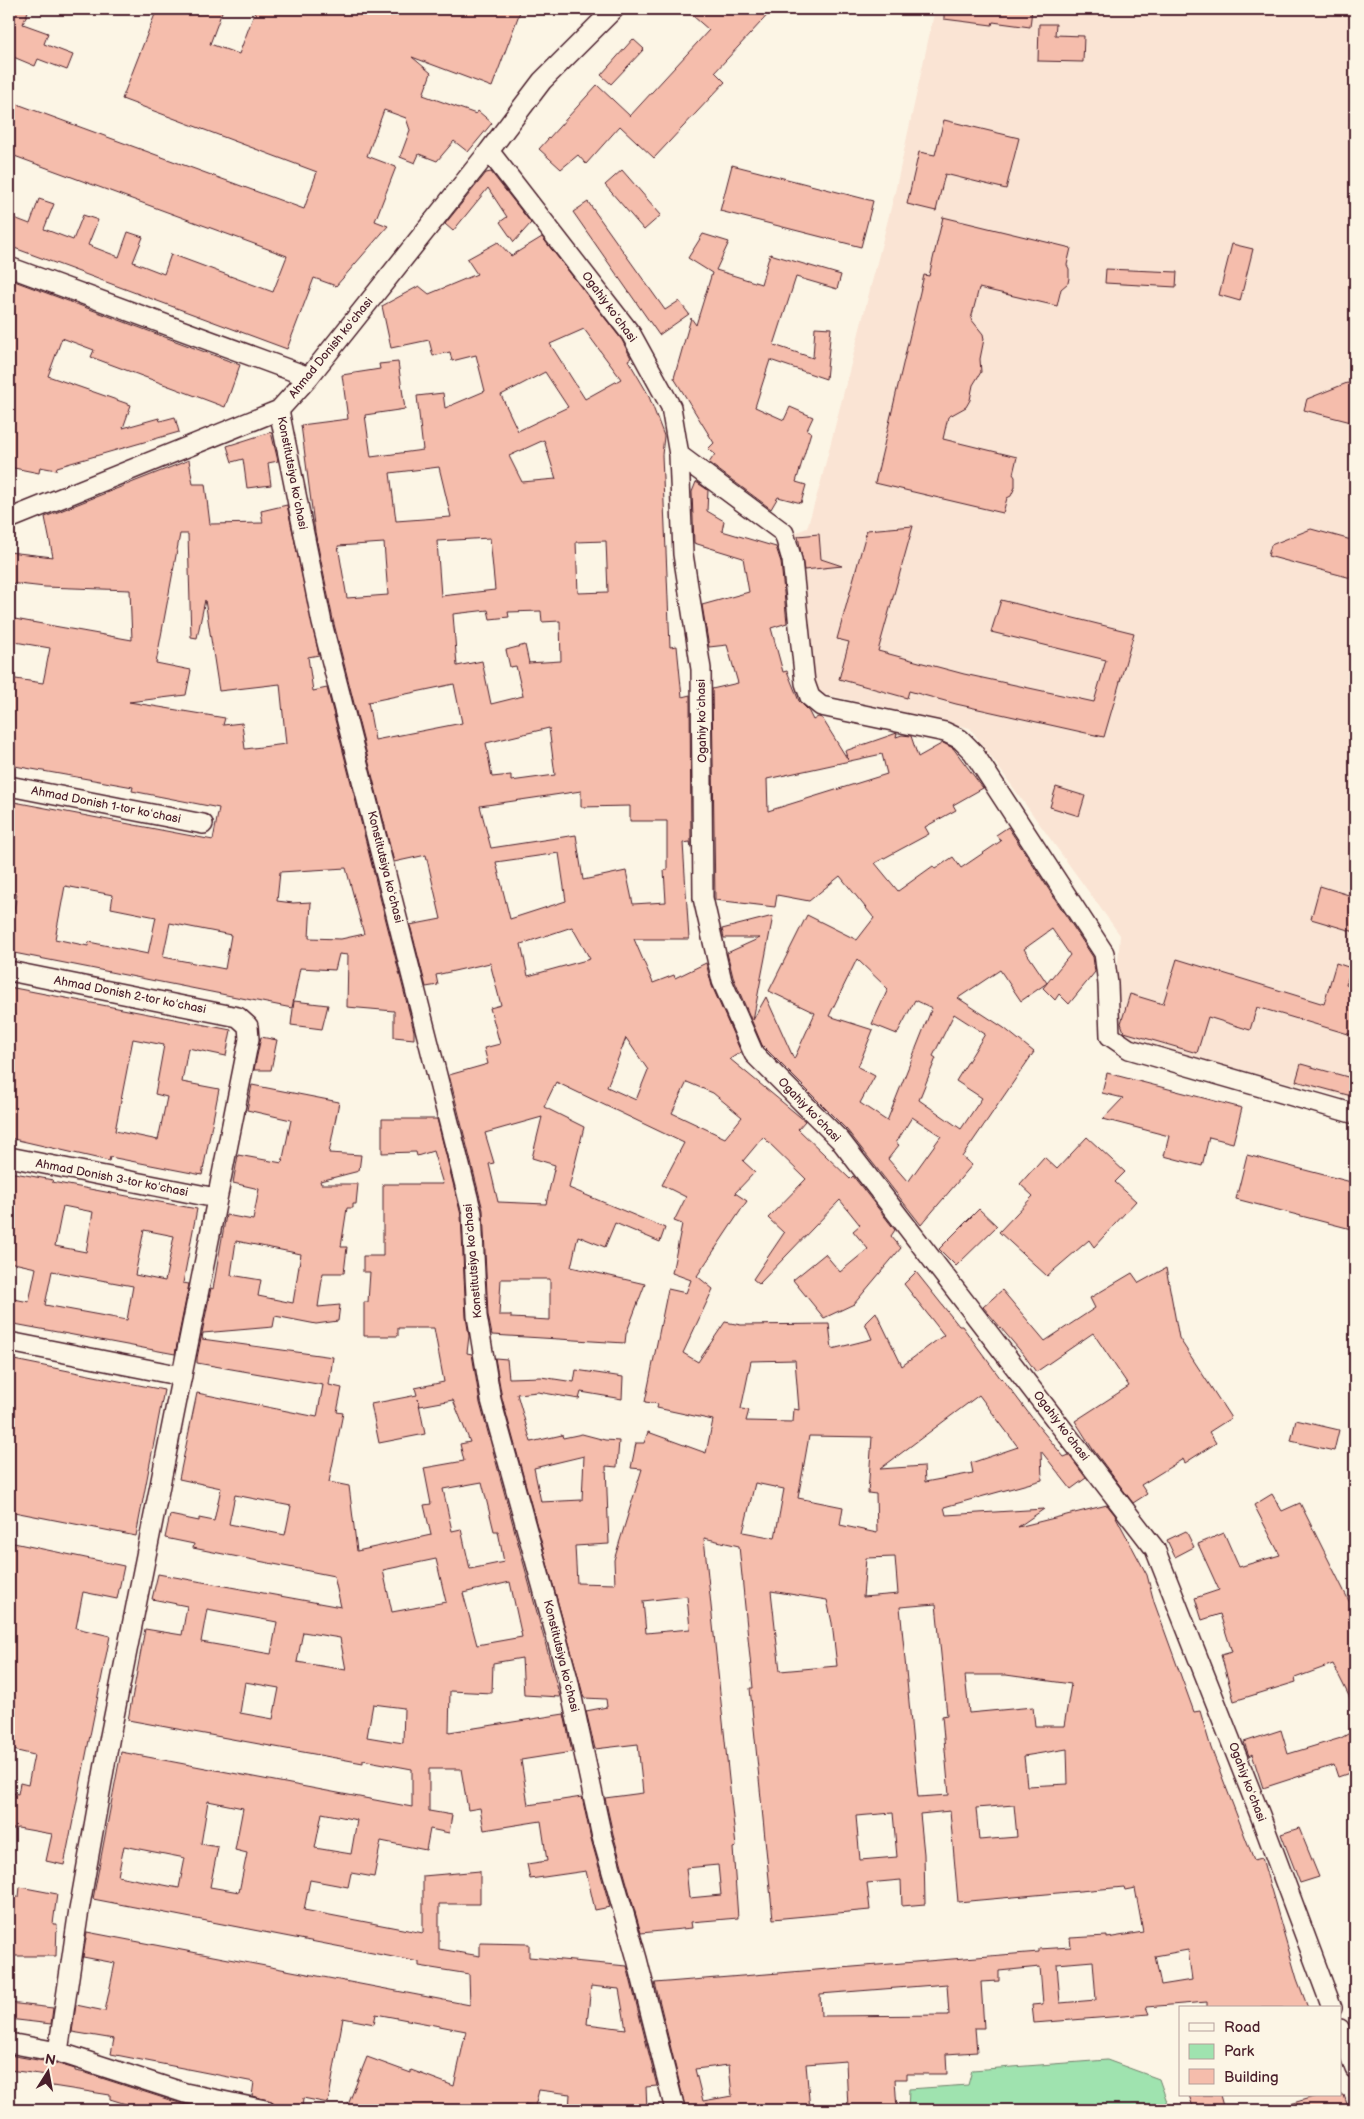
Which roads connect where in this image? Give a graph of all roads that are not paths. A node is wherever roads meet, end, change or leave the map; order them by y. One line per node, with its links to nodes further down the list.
1 (614, 9): 2 (street, Ahmad Donish koʻchasi)
2 (489, 151): 4 (street, Ahmad Donish koʻchasi); 6 (street, Ogahiy koʻchasi)
3 (9, 267): 4 (street)
4 (309, 377): 5 (street, Ahmad Donish koʻchasi)
5 (279, 410): 7 (street, Ahmad Donish koʻchasi); 22 (street, Konstitutsiya koʻchasi)
6 (680, 455): 11 (street); 16 (street, Ogahiy koʻchasi)
7 (9, 519)
8 (9, 786): 9 (street, Ahmad Donish 1-tor koʻchasi)
9 (204, 824)
10 (9, 971): 13 (street, Ahmad Donish 2-tor koʻchasi)
11 (1355, 1114)
12 (9, 1157): 13 (street, Ahmad Donish 3-tor koʻchasi)
13 (216, 1198): 15 (street)
14 (9, 1342): 15 (street)
15 (182, 1376): 19 (street)
16 (1331, 2006)
17 (1342, 2034): 20 (street)
18 (9, 2043): 19 (street)
19 (58, 2052): 21 (street)
20 (1355, 2069)
21 (265, 2110)
22 (675, 2110)

